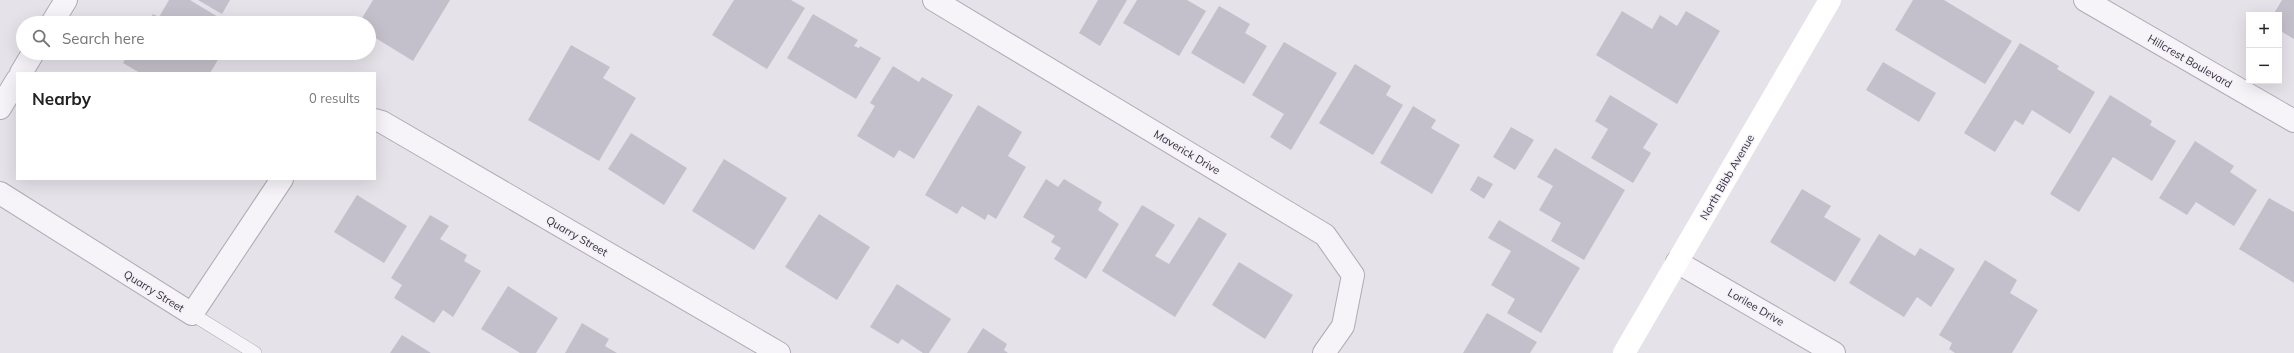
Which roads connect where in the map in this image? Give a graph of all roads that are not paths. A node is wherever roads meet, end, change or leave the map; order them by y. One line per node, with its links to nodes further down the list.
1 (66, 0): 5 (street)
2 (934, 0): 18 (street, Maverick Drive)
3 (1830, 0): 14 (main road, North Bibb Avenue)
4 (2085, 0): 11 (street, Hillcrest Boulevard)
5 (56, 16)
6 (29, 60): 7 (street)
7 (22, 72)
8 (16, 82): 9 (street)
9 (0, 108)
10 (376, 120): 17 (street, Quarry Street)
11 (2294, 121)
12 (281, 180): 15 (street, Quarry Street)
13 (0, 193): 15 (street, Quarry Street)
14 (1677, 262): 19 (main road, North Bibb Avenue); 20 (street, Lorilee Drive)
15 (192, 314): 16 (lane)
16 (255, 353)
17 (779, 353)
18 (1324, 353)
19 (1624, 353)
20 (1834, 353)

